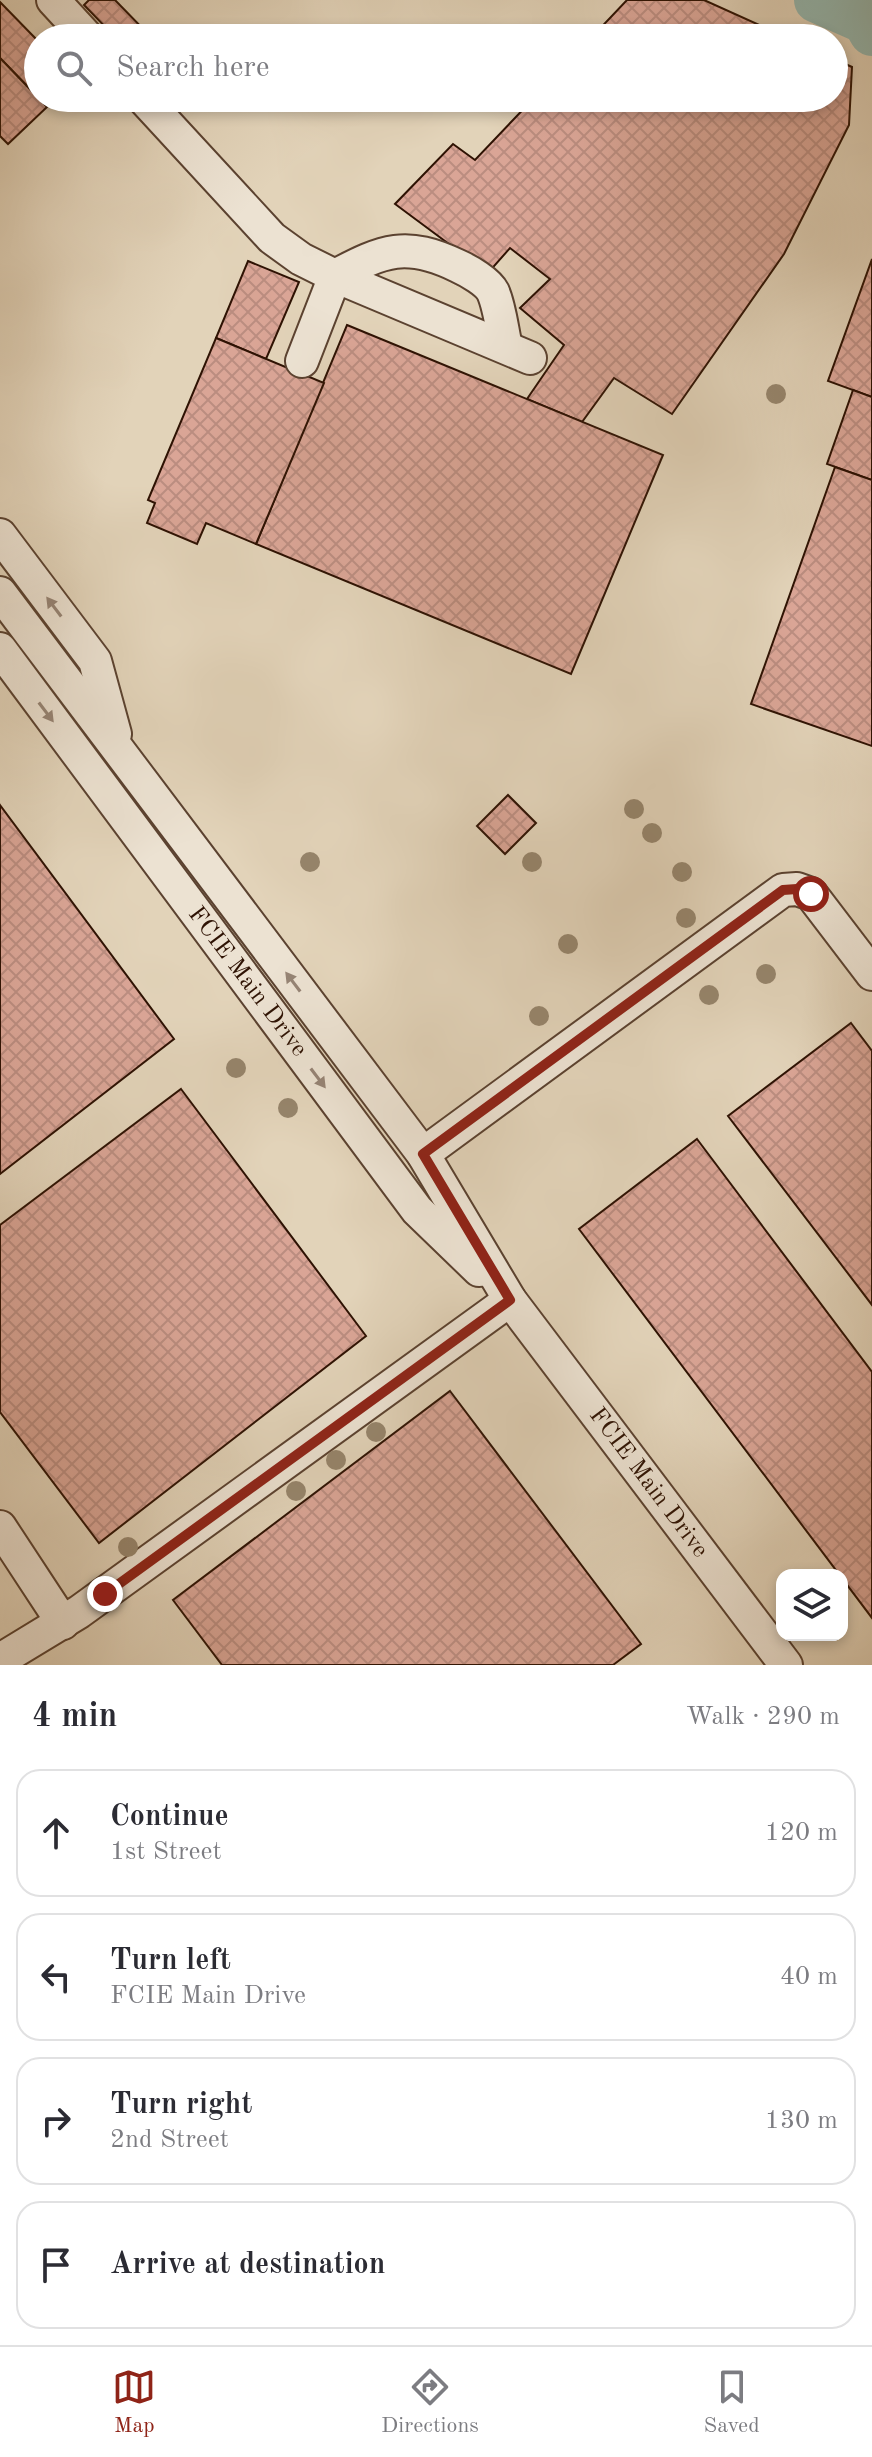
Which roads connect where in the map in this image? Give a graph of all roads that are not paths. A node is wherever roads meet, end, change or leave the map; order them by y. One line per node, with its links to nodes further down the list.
1 (53, 0): 2 (street)
2 (75, 24)
3 (156, 112): 4 (street)
4 (335, 276): 4 (street); 5 (street)
5 (302, 361)
6 (0, 535): 9 (street, FCIE Main Drive, one-way to 6)
7 (0, 593): 9 (street, FCIE Main Drive)
8 (0, 649): 12 (street, FCIE Main Drive, one-way to 12)
9 (120, 752): 11 (street, FCIE Main Drive, one-way to 9)
10 (872, 974): 11 (street)
11 (423, 1154): 12 (street, FCIE Main Drive)
12 (510, 1300): 14 (street); 16 (street, FCIE Main Drive)
13 (0, 1527): 14 (street)
14 (63, 1623): 15 (street)
15 (0, 1660)
16 (786, 1665)

